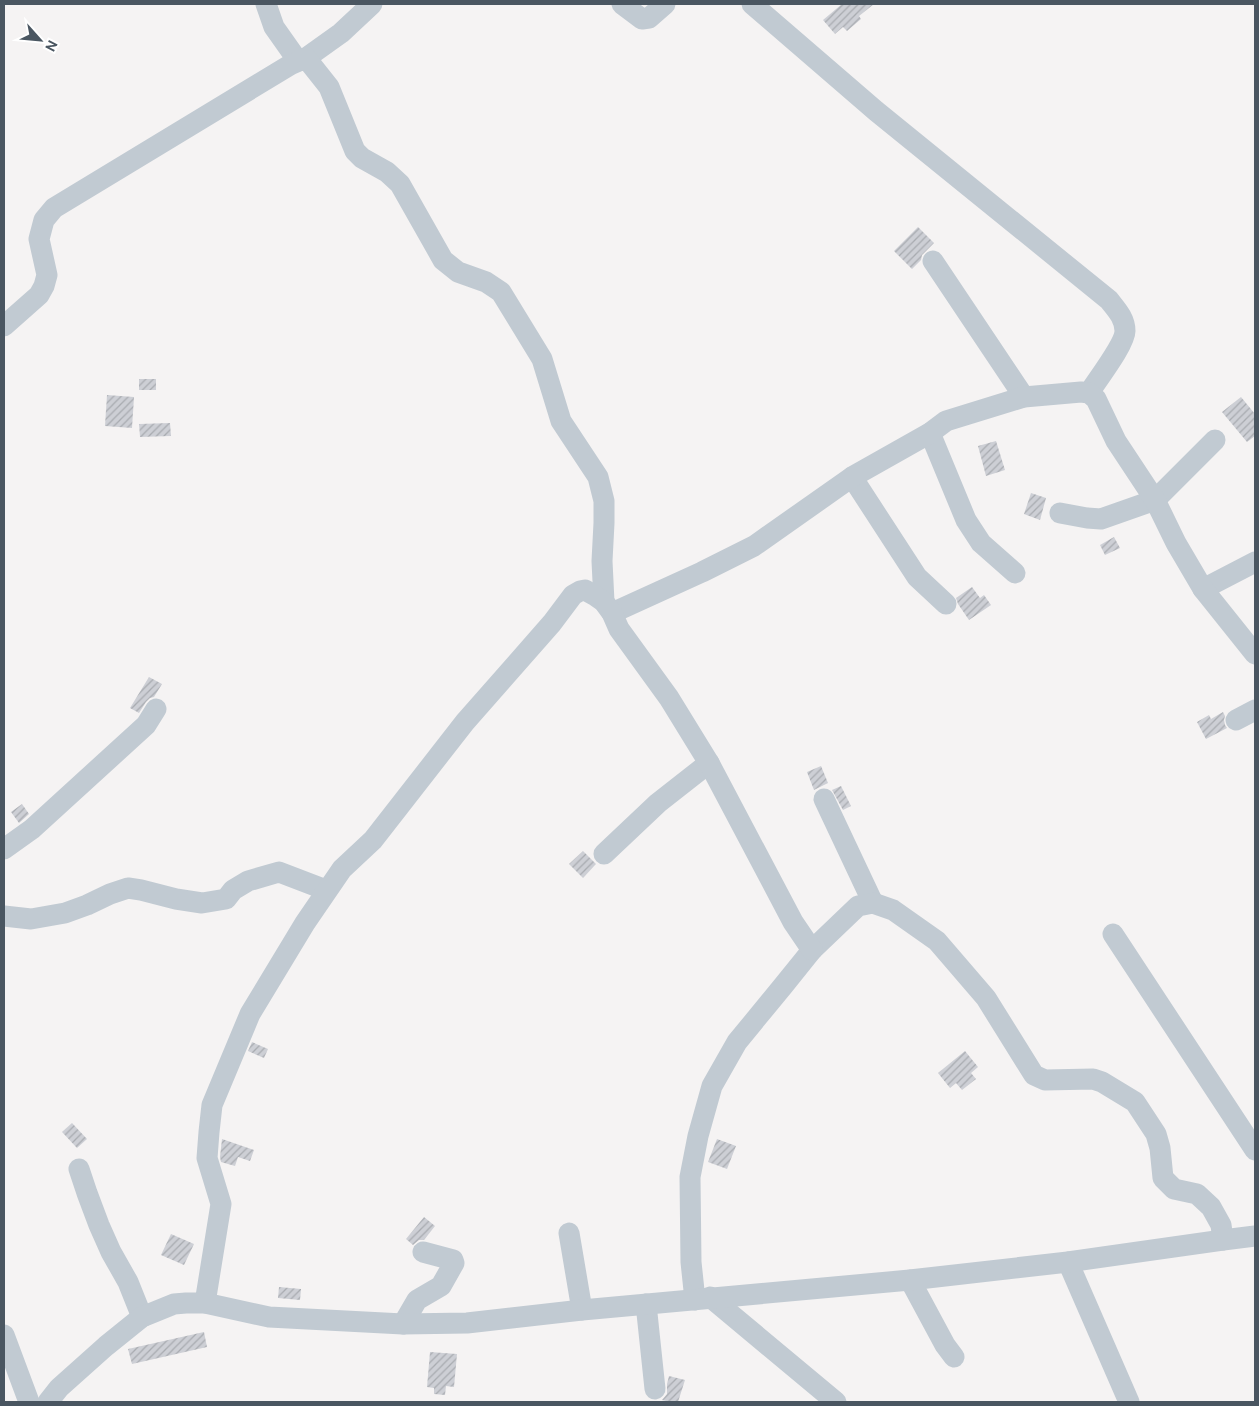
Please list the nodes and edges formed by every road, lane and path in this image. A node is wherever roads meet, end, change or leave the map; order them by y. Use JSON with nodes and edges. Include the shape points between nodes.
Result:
{"nodes":[{"id":1,"x":266,"y":4,"type":"edge"},
{"id":2,"x":372,"y":4,"type":"edge"},
{"id":3,"x":622,"y":4,"type":"edge"},
{"id":4,"x":666,"y":4,"type":"edge"},
{"id":5,"x":752,"y":4,"type":"edge"},
{"id":6,"x":302,"y":59,"type":"junction"},
{"id":7,"x":933,"y":261,"type":"dead end"},
{"id":8,"x":4,"y":326,"type":"edge"},
{"id":9,"x":1089,"y":393,"type":"junction"},
{"id":10,"x":1024,"y":397,"type":"junction"},
{"id":11,"x":930,"y":433,"type":"junction"},
{"id":12,"x":1216,"y":440,"type":"dead end"},
{"id":13,"x":852,"y":477,"type":"junction"},
{"id":14,"x":1155,"y":500,"type":"junction"},
{"id":15,"x":1060,"y":513,"type":"dead end"},
{"id":16,"x":1255,"y":562,"type":"edge"},
{"id":17,"x":1015,"y":573,"type":"dead end"},
{"id":18,"x":1203,"y":590,"type":"junction"},
{"id":19,"x":946,"y":604,"type":"dead end"},
{"id":20,"x":608,"y":608,"type":"junction"},
{"id":21,"x":1255,"y":654,"type":"edge"},
{"id":22,"x":156,"y":709,"type":"dead end"},
{"id":23,"x":1255,"y":710,"type":"edge"},
{"id":24,"x":1236,"y":720,"type":"dead end"},
{"id":25,"x":710,"y":763,"type":"junction"},
{"id":26,"x":824,"y":799,"type":"dead end"},
{"id":27,"x":4,"y":849,"type":"edge"},
{"id":28,"x":604,"y":854,"type":"dead end"},
{"id":29,"x":326,"y":890,"type":"junction"},
{"id":30,"x":873,"y":903,"type":"junction"},
{"id":31,"x":4,"y":916,"type":"edge"},
{"id":32,"x":1113,"y":934,"type":"dead end"},
{"id":33,"x":812,"y":950,"type":"junction"},
{"id":34,"x":1255,"y":1150,"type":"edge"},
{"id":35,"x":80,"y":1169,"type":"dead end"},
{"id":36,"x":568,"y":1233,"type":"dead end"},
{"id":37,"x":1255,"y":1236,"type":"edge"},
{"id":38,"x":1223,"y":1240,"type":"junction"},
{"id":39,"x":423,"y":1252,"type":"dead end"},
{"id":40,"x":1068,"y":1262,"type":"junction"},
{"id":41,"x":910,"y":1280,"type":"junction"},
{"id":42,"x":702,"y":1298,"type":"junction"},
{"id":43,"x":205,"y":1303,"type":"junction"},
{"id":44,"x":646,"y":1304,"type":"junction"},
{"id":45,"x":582,"y":1310,"type":"junction"},
{"id":46,"x":142,"y":1317,"type":"junction"},
{"id":47,"x":403,"y":1324,"type":"junction"},
{"id":48,"x":4,"y":1336,"type":"edge"},
{"id":49,"x":954,"y":1357,"type":"dead end"},
{"id":50,"x":655,"y":1389,"type":"dead end"},
{"id":51,"x":29,"y":1402,"type":"edge"},
{"id":52,"x":48,"y":1402,"type":"edge"},
{"id":53,"x":836,"y":1402,"type":"edge"},
{"id":54,"x":1129,"y":1402,"type":"edge"}],
"edges":[{"from":1,"to":6,"type":"street","via":[[274,27]]},
{"from":2,"to":6,"type":"street","via":[[341,33]]},
{"from":3,"to":4,"type":"street","via":[[642,19],[649,18]]},
{"from":5,"to":9,"type":"street","via":[[876,111],[1109,300],[1121,314],[1125,332],[1119,348]]},
{"from":6,"to":8,"type":"street","via":[[54,208],[44,220],[39,239],[47,275],[44,286],[39,295]]},
{"from":6,"to":20,"type":"street","via":[[329,87],[355,151],[400,184],[449,266],[486,282],[506,297],[542,359],[561,421],[598,477],[604,501],[602,560]]},
{"from":7,"to":10,"type":"street"},
{"from":9,"to":10,"type":"street"},
{"from":9,"to":14,"type":"street","via":[[1096,398],[1116,441]]},
{"from":10,"to":11,"type":"street","via":[[946,422]]},
{"from":11,"to":13,"type":"street"},
{"from":11,"to":17,"type":"street","via":[[966,520],[981,543]]},
{"from":12,"to":14,"type":"street"},
{"from":13,"to":19,"type":"street","via":[[917,577]]},
{"from":13,"to":20,"type":"street","via":[[754,546],[693,576]]},
{"from":14,"to":15,"type":"street","via":[[1101,519]]},
{"from":14,"to":18,"type":"street"},
{"from":16,"to":18,"type":"street"},
{"from":18,"to":21,"type":"street"},
{"from":20,"to":25,"type":"street"},
{"from":20,"to":29,"type":"street","via":[[585,590],[573,595],[465,722],[373,840],[342,869]]},
{"from":22,"to":27,"type":"street","via":[[146,725],[32,829]]},
{"from":23,"to":24,"type":"street"},
{"from":25,"to":28,"type":"street","via":[[658,804]]},
{"from":25,"to":33,"type":"street","via":[[793,922]]},
{"from":26,"to":30,"type":"street"},
{"from":29,"to":31,"type":"street","via":[[279,872],[248,881],[233,890],[226,899],[202,903],[128,888],[64,913],[30,919]]},
{"from":29,"to":43,"type":"street","via":[[250,1014],[212,1105],[207,1158],[220,1204]]},
{"from":30,"to":33,"type":"street","via":[[858,906]]},
{"from":30,"to":38,"type":"street","via":[[893,910],[936,941],[986,998],[1034,1075],[1045,1080],[1093,1079],[1135,1102],[1156,1134],[1163,1178],[1174,1189],[1197,1194],[1211,1207]]},
{"from":32,"to":34,"type":"street"},
{"from":33,"to":42,"type":"street","via":[[737,1042],[712,1086],[690,1177],[690,1262]]},
{"from":35,"to":46,"type":"street","via":[[99,1224]]},
{"from":36,"to":45,"type":"street"},
{"from":37,"to":38,"type":"street"},
{"from":38,"to":40,"type":"street"},
{"from":39,"to":47,"type":"street","via":[[454,1263],[441,1286],[417,1300]]},
{"from":40,"to":41,"type":"street"},
{"from":40,"to":54,"type":"street"},
{"from":41,"to":42,"type":"street"},
{"from":41,"to":49,"type":"street"},
{"from":42,"to":44,"type":"street"},
{"from":42,"to":53,"type":"street"},
{"from":43,"to":46,"type":"street","via":[[174,1304]]},
{"from":43,"to":47,"type":"street","via":[[270,1317]]},
{"from":44,"to":45,"type":"street"},
{"from":44,"to":50,"type":"street"},
{"from":45,"to":47,"type":"street","via":[[468,1323]]},
{"from":46,"to":52,"type":"street","via":[[59,1388]]},
{"from":48,"to":51,"type":"street"}]}
